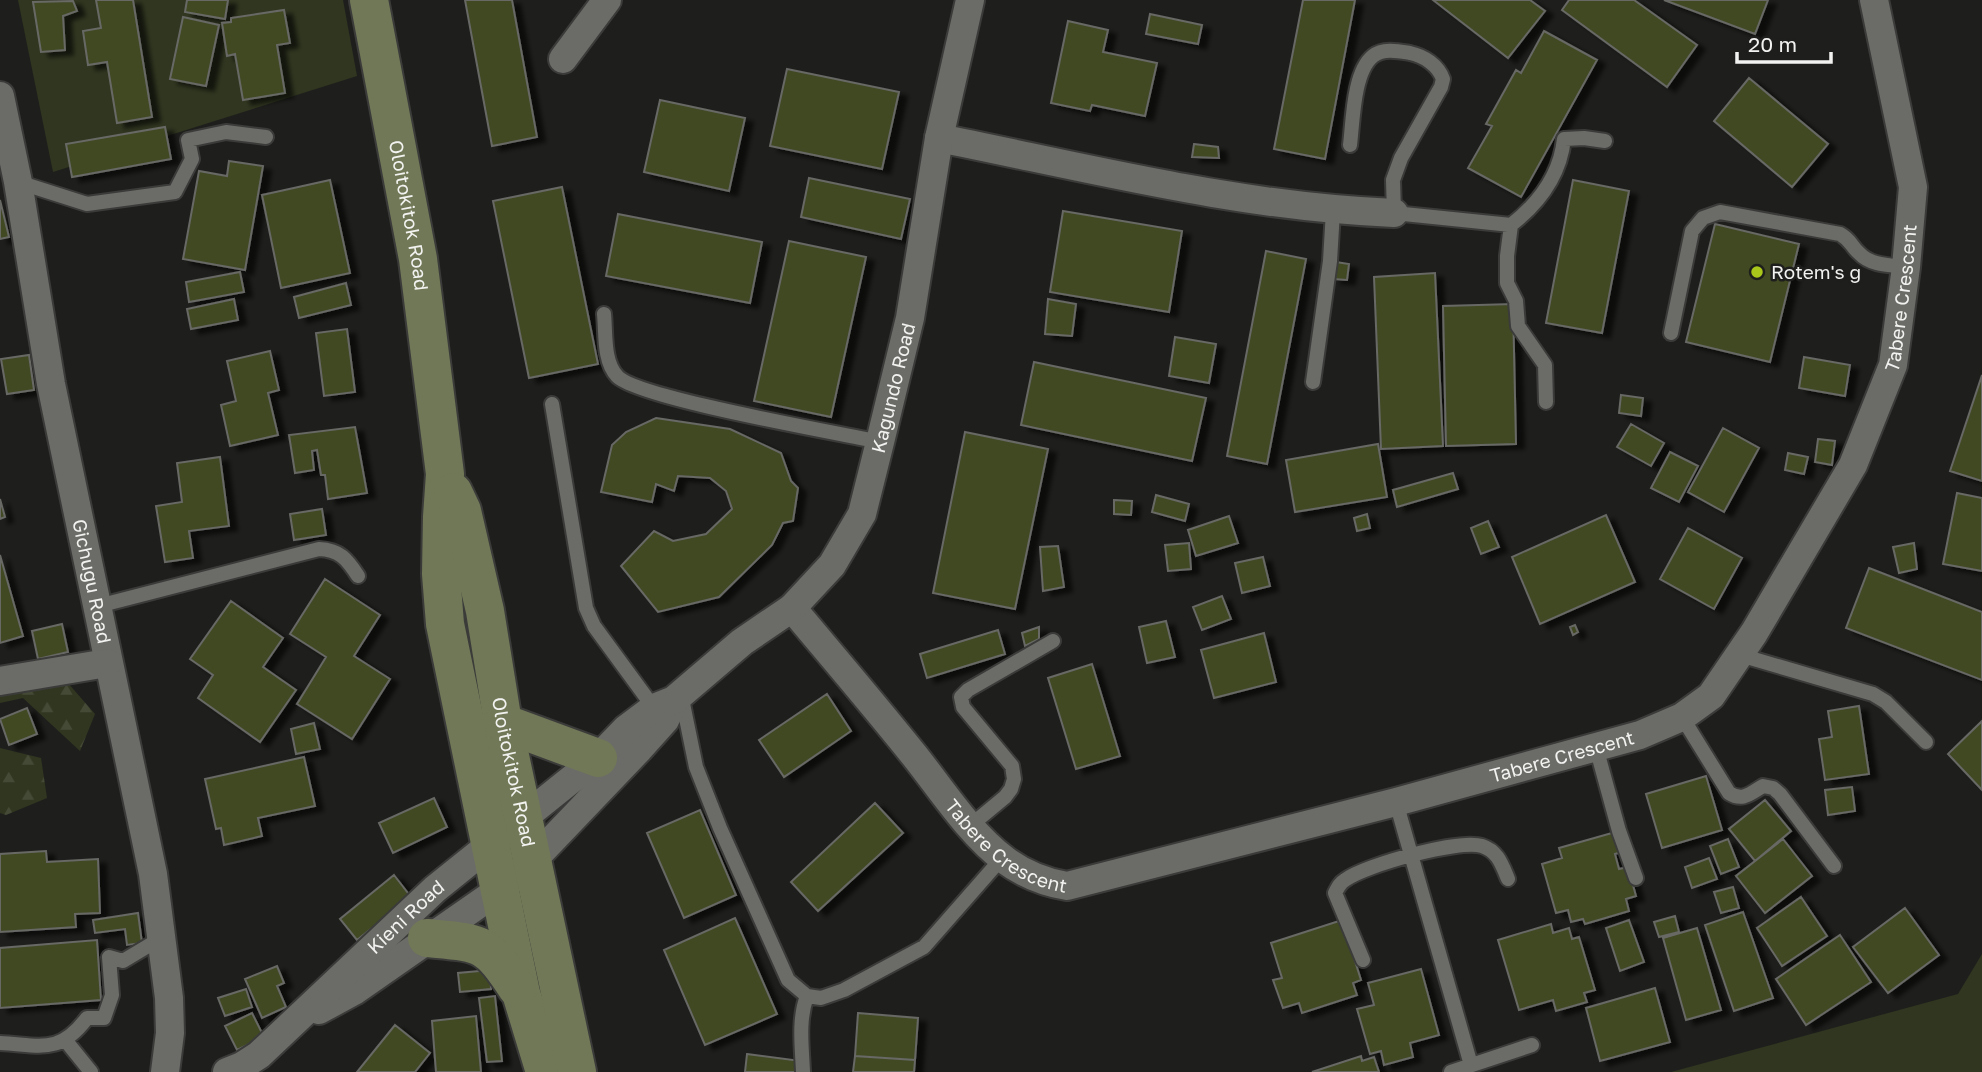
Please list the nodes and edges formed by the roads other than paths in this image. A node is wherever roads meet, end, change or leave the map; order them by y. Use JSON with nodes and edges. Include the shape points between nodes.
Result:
{"nodes":[{"id":1,"x":369,"y":0,"type":"edge"},
{"id":2,"x":607,"y":0,"type":"edge"},
{"id":3,"x":970,"y":0,"type":"edge"},
{"id":4,"x":1874,"y":0,"type":"edge"},
{"id":5,"x":563,"y":60,"type":"dead end"},
{"id":6,"x":0,"y":96,"type":"edge"},
{"id":7,"x":266,"y":136,"type":"dead end"},
{"id":8,"x":939,"y":138,"type":"junction"},
{"id":9,"x":1605,"y":141,"type":"dead end"},
{"id":10,"x":1350,"y":145,"type":"dead end"},
{"id":11,"x":18,"y":182,"type":"junction"},
{"id":12,"x":1333,"y":211,"type":"junction"},
{"id":13,"x":1394,"y":213,"type":"junction"},
{"id":14,"x":1511,"y":225,"type":"junction"},
{"id":15,"x":1906,"y":267,"type":"junction"},
{"id":16,"x":604,"y":314,"type":"dead end"},
{"id":17,"x":1671,"y":333,"type":"dead end"},
{"id":18,"x":1313,"y":382,"type":"dead end"},
{"id":19,"x":1546,"y":402,"type":"dead end"},
{"id":20,"x":552,"y":404,"type":"dead end"},
{"id":21,"x":880,"y":442,"type":"junction"},
{"id":22,"x":445,"y":474,"type":"junction"},
{"id":23,"x":358,"y":576,"type":"dead end"},
{"id":24,"x":98,"y":606,"type":"junction"},
{"id":25,"x":792,"y":608,"type":"junction"},
{"id":26,"x":1053,"y":641,"type":"dead end"},
{"id":27,"x":1740,"y":655,"type":"junction"},
{"id":28,"x":107,"y":663,"type":"junction"},
{"id":29,"x":0,"y":681,"type":"edge"},
{"id":30,"x":670,"y":700,"type":"junction"},
{"id":31,"x":1682,"y":717,"type":"junction"},
{"id":32,"x":503,"y":723,"type":"junction"},
{"id":33,"x":1926,"y":742,"type":"dead end"},
{"id":34,"x":1596,"y":747,"type":"junction"},
{"id":35,"x":598,"y":758,"type":"junction"},
{"id":36,"x":1396,"y":802,"type":"junction"},
{"id":37,"x":523,"y":818,"type":"junction"},
{"id":38,"x":971,"y":826,"type":"junction"},
{"id":39,"x":491,"y":843,"type":"junction"},
{"id":40,"x":1411,"y":856,"type":"junction"},
{"id":41,"x":1002,"y":858,"type":"junction"},
{"id":42,"x":532,"y":861,"type":"junction"},
{"id":43,"x":1833,"y":866,"type":"dead end"},
{"id":44,"x":1508,"y":878,"type":"dead end"},
{"id":45,"x":1636,"y":878,"type":"dead end"},
{"id":46,"x":499,"y":890,"type":"junction"},
{"id":47,"x":163,"y":937,"type":"junction"},
{"id":48,"x":428,"y":938,"type":"junction"},
{"id":49,"x":1363,"y":960,"type":"dead end"},
{"id":50,"x":521,"y":993,"type":"junction"},
{"id":51,"x":807,"y":996,"type":"junction"},
{"id":52,"x":295,"y":1023,"type":"junction"},
{"id":53,"x":66,"y":1041,"type":"junction"},
{"id":54,"x":0,"y":1043,"type":"edge"},
{"id":55,"x":1532,"y":1045,"type":"dead end"},
{"id":56,"x":1471,"y":1065,"type":"junction"},
{"id":57,"x":169,"y":1070,"type":"edge"},
{"id":58,"x":91,"y":1072,"type":"edge"},
{"id":59,"x":227,"y":1072,"type":"edge"},
{"id":60,"x":545,"y":1072,"type":"edge"},
{"id":61,"x":577,"y":1072,"type":"edge"},
{"id":62,"x":803,"y":1072,"type":"edge"},
{"id":63,"x":1451,"y":1072,"type":"edge"}],
"edges":[{"from":1,"to":22,"type":"main road","name":"Oloitokitok Road","via":[[418,259]]},
{"from":2,"to":5,"type":"street"},
{"from":3,"to":8,"type":"street","name":"Kagundo Road"},
{"from":4,"to":15,"type":"street","name":"Tabere Crescent","via":[[1913,187]]},
{"from":6,"to":11,"type":"street","name":"Gichugu Road"},
{"from":7,"to":11,"type":"lane","via":[[226,132],[188,140],[192,159],[175,192],[87,204]]},
{"from":8,"to":12,"type":"street","via":[[1185,188]]},
{"from":8,"to":21,"type":"street","name":"Kagundo Road","via":[[910,318]]},
{"from":9,"to":14,"type":"lane","via":[[1564,139],[1563,155],[1547,185],[1532,208]]},
{"from":10,"to":13,"type":"lane","via":[[1357,85],[1374,55],[1387,50],[1416,54],[1435,66],[1443,79],[1441,87],[1393,180]]},
{"from":11,"to":24,"type":"street","name":"Gichugu Road","via":[[51,384]]},
{"from":12,"to":13,"type":"street"},
{"from":12,"to":18,"type":"lane"},
{"from":13,"to":14,"type":"lane"},
{"from":14,"to":19,"type":"lane","via":[[1507,283],[1516,301],[1518,326],[1545,365]]},
{"from":15,"to":17,"type":"lane","via":[[1873,263],[1840,233],[1720,212],[1703,218],[1692,231]]},
{"from":15,"to":27,"type":"street","name":"Tabere Crescent","via":[[1893,365],[1853,465]]},
{"from":16,"to":21,"type":"lane","via":[[607,353],[616,376],[630,385]]},
{"from":20,"to":30,"type":"lane","via":[[586,608],[594,626]]},
{"from":21,"to":25,"type":"street","name":"Kagundo Road","via":[[862,514],[832,565]]},
{"from":22,"to":32,"type":"main road","name":"Oloitokitok Road","via":[[467,531]]},
{"from":22,"to":39,"type":"main road","name":"Oloitokitok Road","via":[[441,574],[445,624]]},
{"from":23,"to":24,"type":"lane","via":[[342,553],[319,549]]},
{"from":24,"to":28,"type":"street","name":"Gichugu Road"},
{"from":25,"to":30,"type":"street","name":"Kagundo Road"},
{"from":25,"to":38,"type":"street","name":"Tabere Crescent"},
{"from":26,"to":38,"type":"lane","via":[[961,697],[963,707],[1012,766],[1014,779],[1005,797]]},
{"from":27,"to":31,"type":"street","name":"Tabere Crescent","via":[[1711,696]]},
{"from":27,"to":33,"type":"lane","via":[[1873,694]]},
{"from":28,"to":29,"type":"street"},
{"from":28,"to":47,"type":"street","name":"Gichugu Road"},
{"from":30,"to":35,"type":"street","name":"Kagundo Road","via":[[626,729]]},
{"from":30,"to":42,"type":"street","name":"Kagundo Road","via":[[665,720]]},
{"from":30,"to":51,"type":"lane","via":[[720,828],[788,980]]},
{"from":31,"to":34,"type":"street","name":"Tabere Crescent"},
{"from":31,"to":43,"type":"lane","via":[[1729,793],[1737,798],[1763,786],[1773,788]]},
{"from":32,"to":35,"type":"main road"},
{"from":32,"to":37,"type":"main road","name":"Oloitokitok Road"},
{"from":34,"to":36,"type":"street","name":"Tabere Crescent"},
{"from":34,"to":45,"type":"lane"},
{"from":35,"to":37,"type":"street","name":"Kagundo Road"},
{"from":36,"to":40,"type":"lane"},
{"from":36,"to":41,"type":"street","name":"Tabere Crescent","via":[[1067,886],[1046,883]]},
{"from":37,"to":39,"type":"street","name":"Kieni Road"},
{"from":37,"to":42,"type":"main road","name":"Oloitokitok Road"},
{"from":38,"to":41,"type":"street","name":"Tabere Crescent"},
{"from":39,"to":46,"type":"main road","name":"Oloitokitok Road"},
{"from":39,"to":52,"type":"street","name":"Kieni Road","via":[[435,889]]},
{"from":40,"to":44,"type":"lane","via":[[1463,843],[1483,846],[1497,856]]},
{"from":40,"to":49,"type":"lane","via":[[1355,874],[1336,890]]},
{"from":40,"to":56,"type":"lane"},
{"from":41,"to":51,"type":"lane","via":[[924,947],[844,990],[821,998]]},
{"from":42,"to":46,"type":"street","name":"Kieni Road"},
{"from":42,"to":61,"type":"main road","name":"Oloitokitok Road"},
{"from":46,"to":48,"type":"street","name":"Kieni Road"},
{"from":46,"to":50,"type":"main road","name":"Oloitokitok Road"},
{"from":47,"to":53,"type":"lane","via":[[123,961],[109,957],[112,995],[104,1018],[87,1018]]},
{"from":47,"to":57,"type":"street","name":"Gichugu Road"},
{"from":48,"to":50,"type":"main road","via":[[482,947],[501,963]]},
{"from":48,"to":52,"type":"street","name":"Kieni Road","via":[[354,991]]},
{"from":50,"to":60,"type":"main road","name":"Oloitokitok Road"},
{"from":51,"to":62,"type":"lane","via":[[801,1026]]},
{"from":52,"to":59,"type":"street","name":"Kieni Road","via":[[259,1055]]},
{"from":53,"to":54,"type":"lane","via":[[50,1045]]},
{"from":53,"to":58,"type":"lane"},
{"from":55,"to":56,"type":"lane"},
{"from":56,"to":63,"type":"lane"}]}
